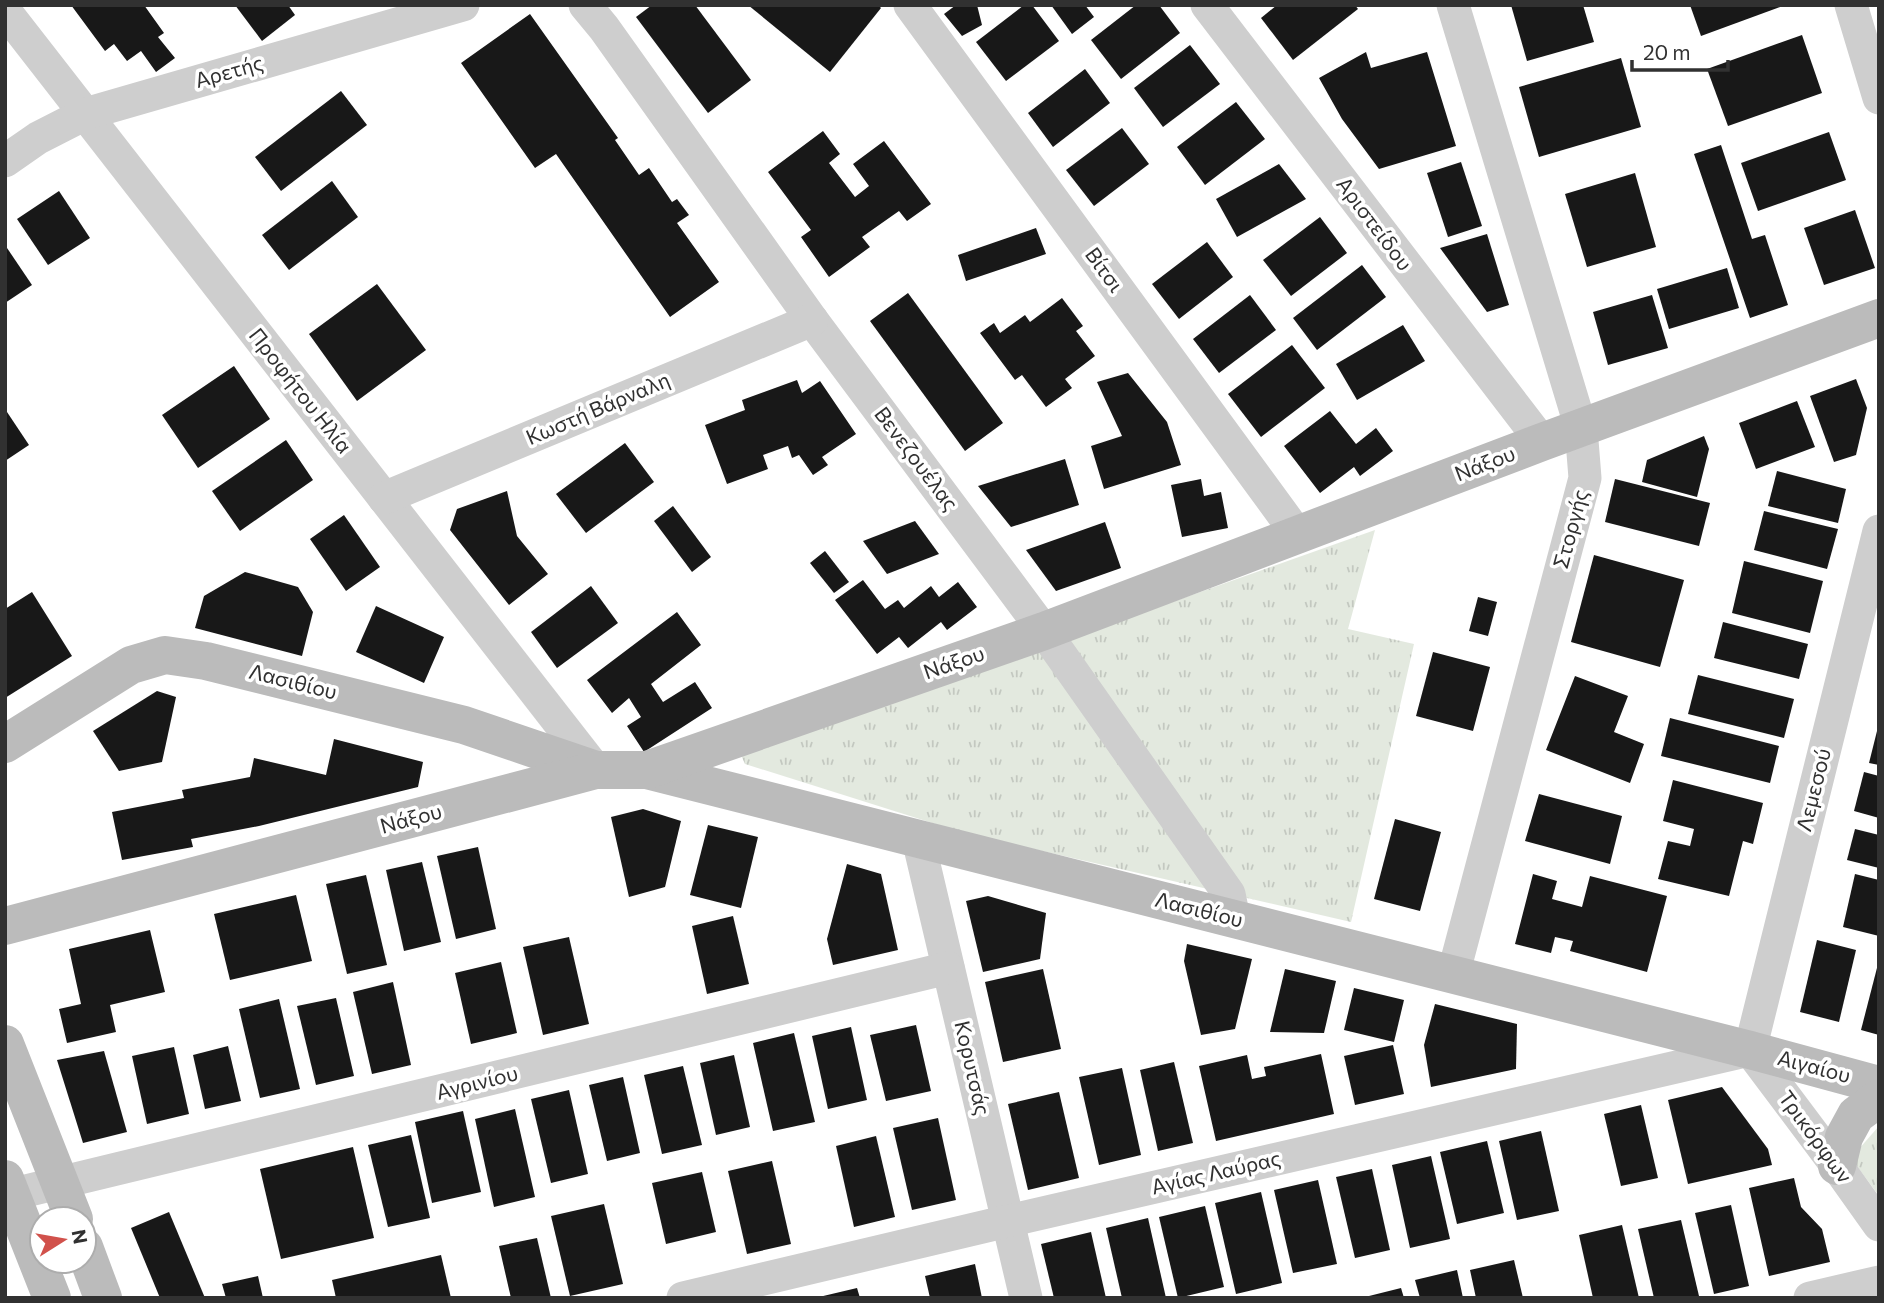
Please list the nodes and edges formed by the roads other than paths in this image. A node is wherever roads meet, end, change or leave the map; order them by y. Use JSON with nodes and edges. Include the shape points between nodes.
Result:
{"nodes":[{"id":1,"x":463,"y":5,"type":"edge"},
{"id":2,"x":585,"y":5,"type":"edge"},
{"id":3,"x":910,"y":5,"type":"edge"},
{"id":4,"x":1207,"y":5,"type":"edge"},
{"id":5,"x":1453,"y":5,"type":"edge"},
{"id":6,"x":1851,"y":5,"type":"edge"},
{"id":7,"x":5,"y":11,"type":"edge"},
{"id":8,"x":1879,"y":98,"type":"edge"},
{"id":9,"x":85,"y":114,"type":"junction"},
{"id":10,"x":5,"y":161,"type":"edge"},
{"id":11,"x":1879,"y":318,"type":"edge"},
{"id":12,"x":812,"y":320,"type":"junction"},
{"id":13,"x":1581,"y":428,"type":"junction"},
{"id":14,"x":1542,"y":442,"type":"junction"},
{"id":15,"x":384,"y":498,"type":"junction"},
{"id":16,"x":1879,"y":531,"type":"edge"},
{"id":17,"x":1298,"y":536,"type":"junction"},
{"id":18,"x":1044,"y":631,"type":"junction"},
{"id":19,"x":5,"y":744,"type":"edge"},
{"id":20,"x":596,"y":770,"type":"junction"},
{"id":21,"x":647,"y":770,"type":"junction"},
{"id":22,"x":918,"y":839,"type":"junction"},
{"id":23,"x":1234,"y":919,"type":"junction"},
{"id":24,"x":5,"y":926,"type":"edge"},
{"id":25,"x":948,"y":968,"type":"junction"},
{"id":26,"x":1453,"y":975,"type":"junction"},
{"id":27,"x":5,"y":1045,"type":"edge"},
{"id":28,"x":1750,"y":1049,"type":"junction"},
{"id":29,"x":1879,"y":1085,"type":"edge"},
{"id":30,"x":1879,"y":1098,"type":"edge"},
{"id":31,"x":1837,"y":1166,"type":"junction"},
{"id":32,"x":60,"y":1184,"type":"junction"},
{"id":33,"x":7,"y":1190,"type":"edge"},
{"id":34,"x":68,"y":1205,"type":"edge"},
{"id":35,"x":1007,"y":1221,"type":"junction"},
{"id":36,"x":1879,"y":1225,"type":"edge"},
{"id":37,"x":94,"y":1275,"type":"edge"},
{"id":38,"x":1879,"y":1282,"type":"edge"},
{"id":39,"x":52,"y":1298,"type":"edge"},
{"id":40,"x":103,"y":1298,"type":"edge"},
{"id":41,"x":683,"y":1298,"type":"edge"},
{"id":42,"x":1026,"y":1298,"type":"edge"},
{"id":43,"x":1810,"y":1298,"type":"edge"}],
"edges":[{"from":1,"to":9,"type":"street","name":"Αρετής"},
{"from":2,"to":12,"type":"street","name":"Βενεζουέλας"},
{"from":3,"to":17,"type":"street","name":"Βίτσι"},
{"from":4,"to":14,"type":"street","name":"Αριστείδου"},
{"from":5,"to":13,"type":"street","name":"Στοργής"},
{"from":6,"to":8,"type":"street"},
{"from":7,"to":9,"type":"street","name":"Προφήτου Ηλία"},
{"from":9,"to":10,"type":"street","name":"Αρετής"},
{"from":9,"to":15,"type":"street","name":"Προφήτου Ηλία"},
{"from":11,"to":13,"type":"street","name":"Νάξου"},
{"from":12,"to":15,"type":"street","name":"Κωστή Βάρναλη"},
{"from":12,"to":18,"type":"street","name":"Βενεζουέλας"},
{"from":13,"to":14,"type":"street","name":"Νάξου"},
{"from":13,"to":26,"type":"street","name":"Στοργής","via":[[1585,478]]},
{"from":14,"to":17,"type":"street","name":"Νάξου"},
{"from":15,"to":20,"type":"street","name":"Προφήτου Ηλία"},
{"from":16,"to":28,"type":"street","name":"Λεμεσού"},
{"from":17,"to":18,"type":"street","name":"Νάξου"},
{"from":18,"to":21,"type":"street","name":"Νάξου"},
{"from":18,"to":23,"type":"street","name":"Βενεζουέλας","via":[[1229,894]]},
{"from":19,"to":20,"type":"street","name":"Λασιθίου","via":[[131,665],[165,655],[206,661],[464,725]]},
{"from":20,"to":21,"type":"street","name":"Νάξου"},
{"from":20,"to":24,"type":"street","name":"Νάξου"},
{"from":21,"to":22,"type":"street","name":"Λασιθίου"},
{"from":22,"to":23,"type":"street","name":"Λασιθίου"},
{"from":22,"to":25,"type":"street","name":"Κορυτσάς"},
{"from":23,"to":26,"type":"street","name":"Λασιθίου"},
{"from":25,"to":32,"type":"street","name":"Αγρινίου"},
{"from":25,"to":35,"type":"street","name":"Κορυτσάς"},
{"from":26,"to":28,"type":"street","name":"Λασιθίου"},
{"from":27,"to":32,"type":"street"},
{"from":28,"to":29,"type":"street","name":"Αιγαίου"},
{"from":28,"to":31,"type":"street","name":"Τρικόρφων"},
{"from":28,"to":35,"type":"street","name":"Αγίας Λαύρας"},
{"from":30,"to":31,"type":"street","via":[[1856,1115],[1844,1136]]},
{"from":31,"to":36,"type":"street","name":"Τρικόρφων"},
{"from":32,"to":33,"type":"street","name":"Αγρινίου"},
{"from":32,"to":34,"type":"street"},
{"from":33,"to":39,"type":"street"},
{"from":35,"to":41,"type":"street","name":"Αγίας Λαύρας"},
{"from":35,"to":42,"type":"street","name":"Κορυτσάς"},
{"from":37,"to":40,"type":"street"},
{"from":38,"to":43,"type":"street"}]}
